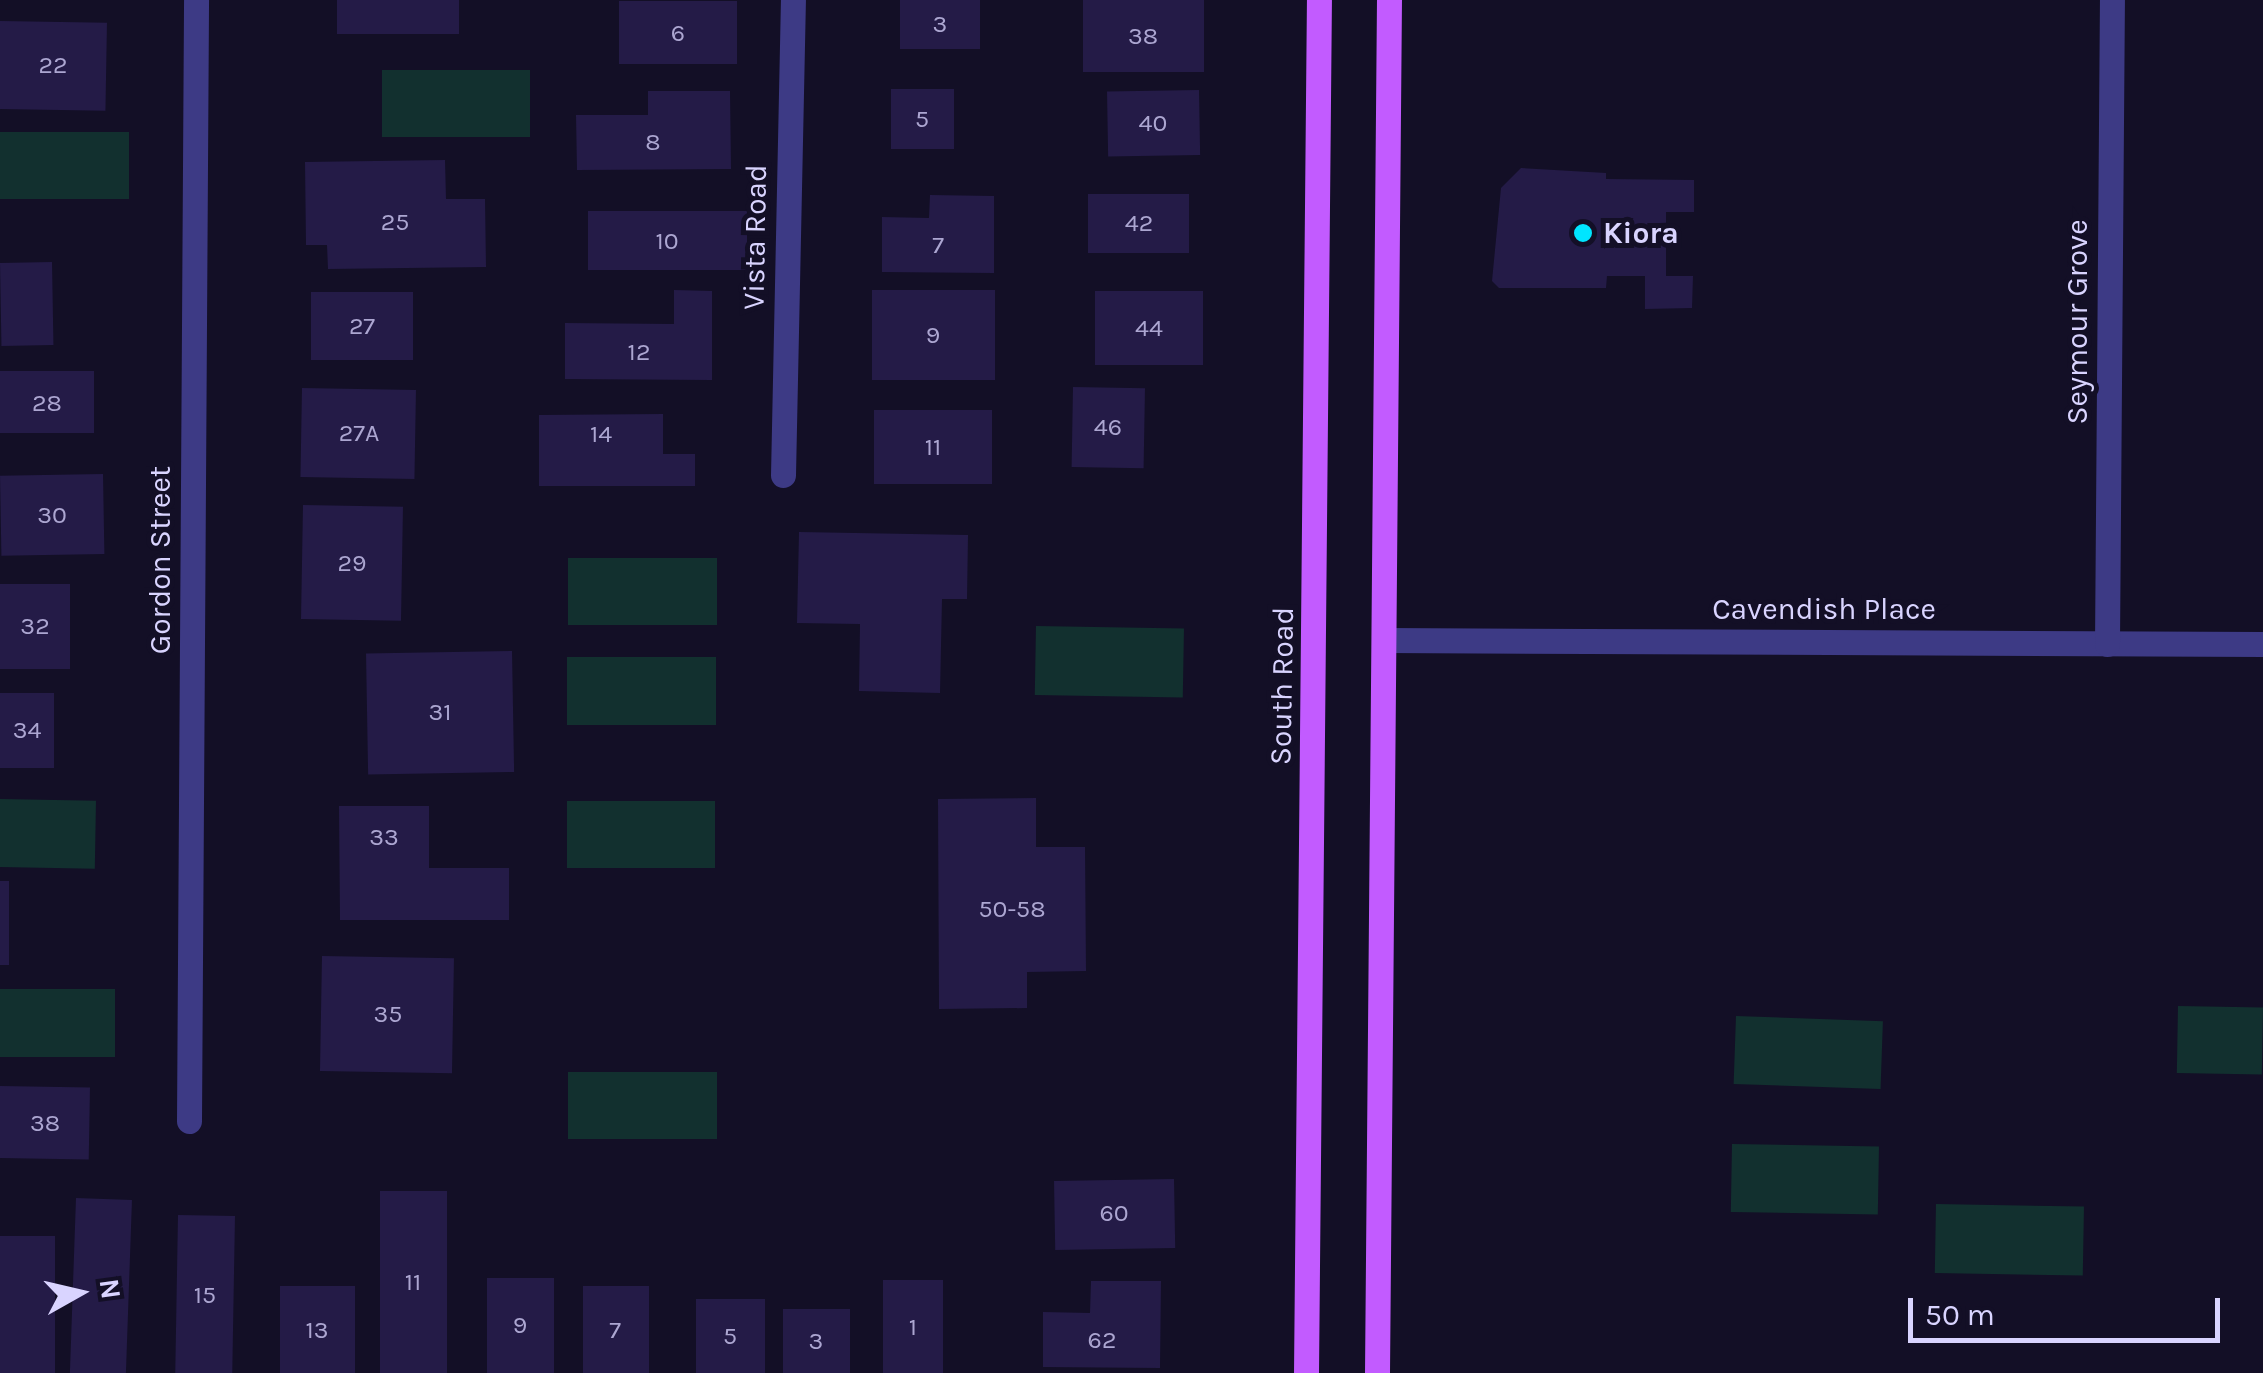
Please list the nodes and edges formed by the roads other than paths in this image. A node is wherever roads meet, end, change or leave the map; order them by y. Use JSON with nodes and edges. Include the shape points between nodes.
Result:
{"nodes":[{"id":1,"x":196,"y":0,"type":"edge"},
{"id":2,"x":793,"y":0,"type":"edge"},
{"id":3,"x":1320,"y":0,"type":"edge"},
{"id":4,"x":1388,"y":0,"type":"edge"},
{"id":5,"x":2112,"y":0,"type":"edge"},
{"id":6,"x":783,"y":475,"type":"dead end"},
{"id":7,"x":1384,"y":640,"type":"junction"},
{"id":8,"x":2107,"y":644,"type":"junction"},
{"id":9,"x":2263,"y":644,"type":"edge"},
{"id":10,"x":189,"y":1120,"type":"dead end"},
{"id":11,"x":1306,"y":1373,"type":"edge"},
{"id":12,"x":1377,"y":1373,"type":"edge"}],
"edges":[{"from":1,"to":10,"type":"street","name":"Gordon Street"},
{"from":2,"to":6,"type":"street","name":"Vista Road"},
{"from":3,"to":11,"type":"main road","name":"South Road"},
{"from":4,"to":7,"type":"main road"},
{"from":5,"to":8,"type":"street","name":"Seymour Grove"},
{"from":7,"to":8,"type":"street","name":"Cavendish Place"},
{"from":7,"to":12,"type":"main road"},
{"from":8,"to":9,"type":"street","name":"Cavendish Place"}]}
